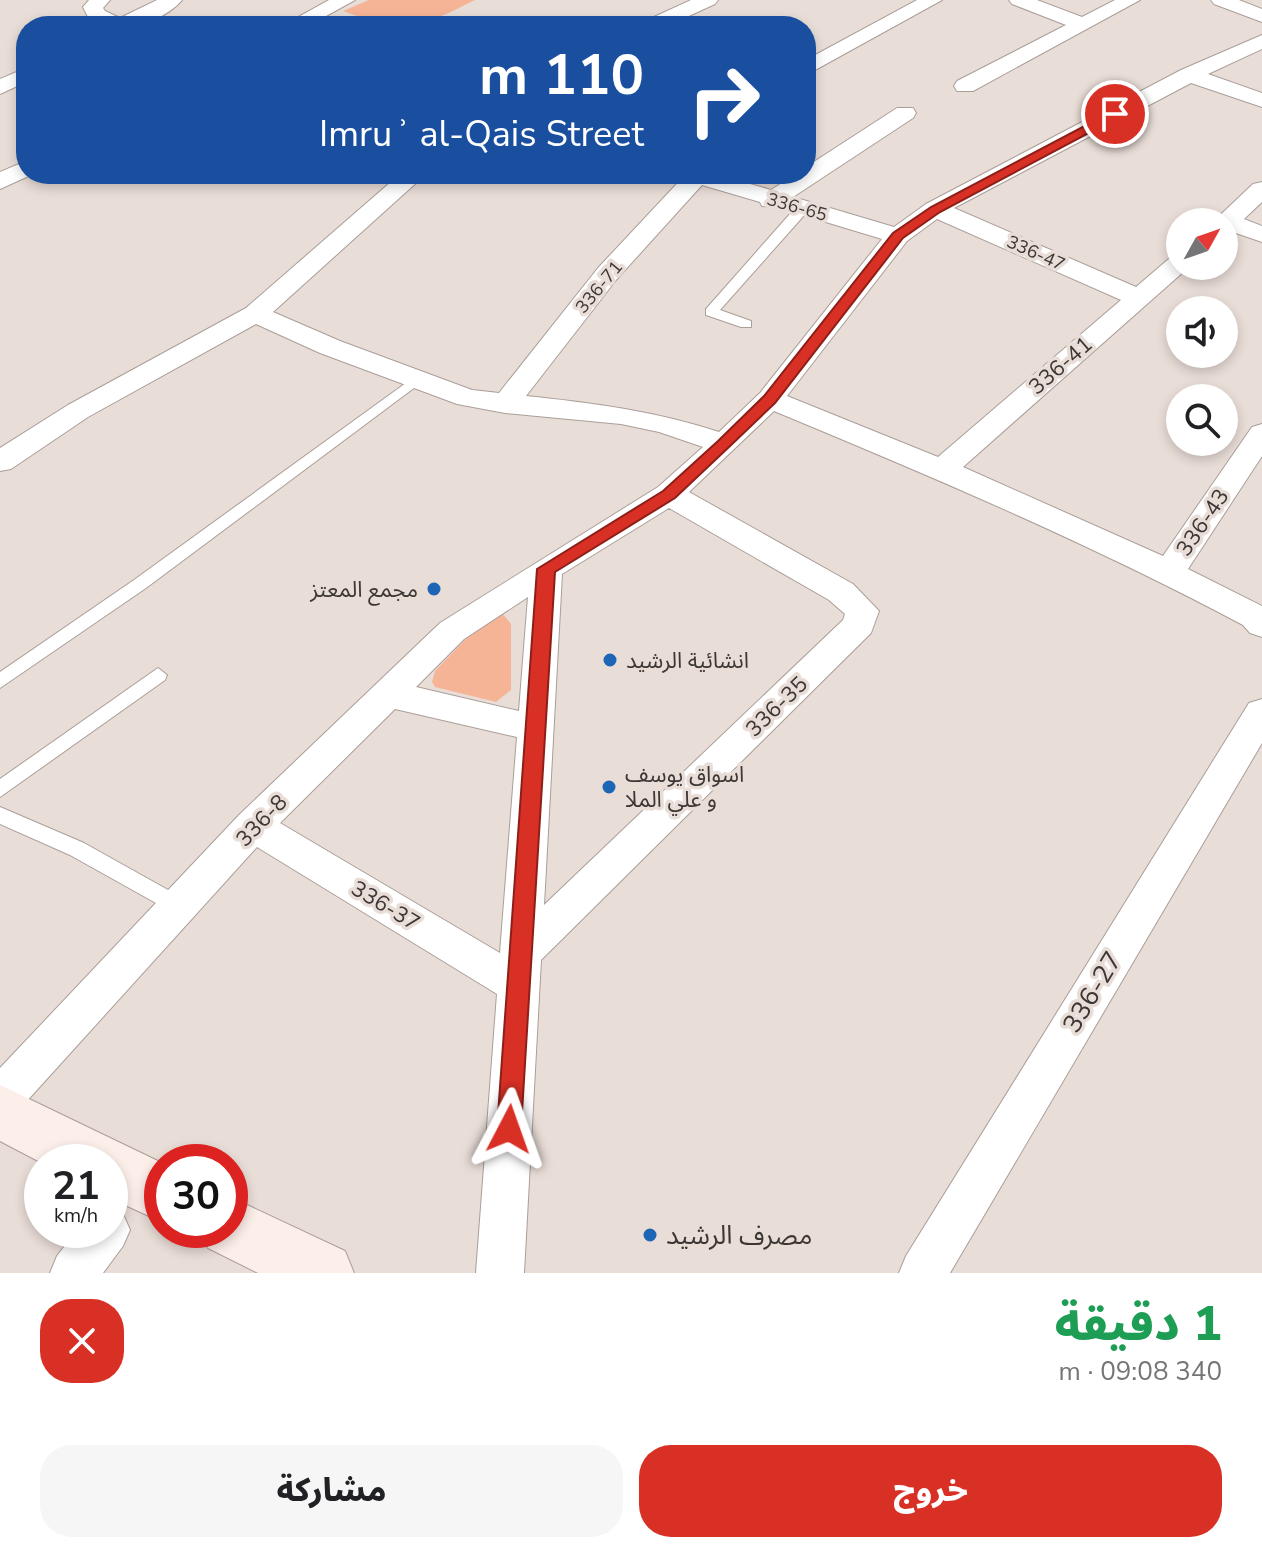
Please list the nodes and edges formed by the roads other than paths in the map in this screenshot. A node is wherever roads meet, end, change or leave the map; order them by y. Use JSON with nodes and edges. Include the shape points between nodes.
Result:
{"nodes":[{"id":1,"x":100,"y":0,"type":"edge"},
{"id":2,"x":172,"y":0,"type":"edge"},
{"id":3,"x":345,"y":0,"type":"edge"},
{"id":4,"x":708,"y":0,"type":"edge"},
{"id":5,"x":932,"y":0,"type":"edge"},
{"id":6,"x":1019,"y":0,"type":"edge"},
{"id":7,"x":1130,"y":0,"type":"edge"},
{"id":8,"x":1221,"y":0,"type":"edge"},
{"id":9,"x":98,"y":16,"type":"edge"},
{"id":10,"x":141,"y":16,"type":"edge"},
{"id":11,"x":312,"y":16,"type":"edge"},
{"id":12,"x":672,"y":16,"type":"edge"},
{"id":13,"x":1262,"y":16,"type":"edge"},
{"id":14,"x":1082,"y":24,"type":"junction"},
{"id":15,"x":1262,"y":41,"type":"edge"},
{"id":16,"x":816,"y":64,"type":"edge"},
{"id":17,"x":1189,"y":75,"type":"junction"},
{"id":18,"x":965,"y":86,"type":"dead end"},
{"id":19,"x":1262,"y":100,"type":"edge"},
{"id":20,"x":905,"y":113,"type":"dead end"},
{"id":21,"x":816,"y":171,"type":"edge"},
{"id":22,"x":403,"y":184,"type":"edge"},
{"id":23,"x":690,"y":184,"type":"edge"},
{"id":24,"x":723,"y":184,"type":"edge"},
{"id":25,"x":797,"y":184,"type":"edge"},
{"id":26,"x":1262,"y":189,"type":"edge"},
{"id":27,"x":771,"y":201,"type":"junction"},
{"id":28,"x":802,"y":209,"type":"junction"},
{"id":29,"x":935,"y":209,"type":"junction"},
{"id":30,"x":1238,"y":212,"type":"edge"},
{"id":31,"x":1238,"y":227,"type":"edge"},
{"id":32,"x":1262,"y":234,"type":"edge"},
{"id":33,"x":898,"y":236,"type":"junction"},
{"id":34,"x":1166,"y":273,"type":"edge"},
{"id":35,"x":1137,"y":297,"type":"junction"},
{"id":36,"x":255,"y":314,"type":"junction"},
{"id":37,"x":746,"y":324,"type":"dead end"},
{"id":38,"x":417,"y":379,"type":"junction"},
{"id":39,"x":770,"y":399,"type":"junction"},
{"id":40,"x":505,"y":404,"type":"junction"},
{"id":41,"x":1262,"y":433,"type":"edge"},
{"id":42,"x":724,"y":444,"type":"junction"},
{"id":43,"x":0,"y":462,"type":"edge"},
{"id":44,"x":942,"y":469,"type":"junction"},
{"id":45,"x":669,"y":494,"type":"junction"},
{"id":46,"x":546,"y":569,"type":"junction"},
{"id":47,"x":1170,"y":571,"type":"junction"},
{"id":48,"x":1262,"y":625,"type":"edge"},
{"id":49,"x":158,"y":675,"type":"dead end"},
{"id":50,"x":0,"y":681,"type":"edge"},
{"id":51,"x":388,"y":694,"type":"junction"},
{"id":52,"x":1262,"y":712,"type":"edge"},
{"id":53,"x":536,"y":728,"type":"junction"},
{"id":54,"x":0,"y":789,"type":"edge"},
{"id":55,"x":0,"y":815,"type":"edge"},
{"id":56,"x":253,"y":826,"type":"junction"},
{"id":57,"x":179,"y":906,"type":"junction"},
{"id":58,"x":520,"y":969,"type":"junction"},
{"id":59,"x":0,"y":1099,"type":"edge"},
{"id":60,"x":0,"y":1112,"type":"edge"},
{"id":61,"x":54,"y":1144,"type":"edge"},
{"id":62,"x":248,"y":1236,"type":"edge"},
{"id":63,"x":93,"y":1248,"type":"edge"},
{"id":64,"x":316,"y":1272,"type":"edge"},
{"id":65,"x":74,"y":1273,"type":"edge"},
{"id":66,"x":500,"y":1273,"type":"edge"},
{"id":67,"x":923,"y":1273,"type":"edge"}],
"edges":[{"from":1,"to":9,"type":"street","via":[[93,7]]},
{"from":2,"to":10,"type":"street"},
{"from":3,"to":11,"type":"street"},
{"from":4,"to":12,"type":"street"},
{"from":5,"to":16,"type":"street"},
{"from":6,"to":14,"type":"street"},
{"from":7,"to":14,"type":"street"},
{"from":8,"to":13,"type":"street"},
{"from":14,"to":18,"type":"street"},
{"from":15,"to":17,"type":"street","name":"336-8"},
{"from":17,"to":19,"type":"street"},
{"from":17,"to":29,"type":"street","name":"336-8"},
{"from":20,"to":21,"type":"street"},
{"from":22,"to":36,"type":"street"},
{"from":23,"to":40,"type":"street","name":"336-71","via":[[607,274]]},
{"from":24,"to":27,"type":"street","name":"336-65"},
{"from":25,"to":27,"type":"street"},
{"from":26,"to":30,"type":"street"},
{"from":27,"to":28,"type":"street","name":"336-65"},
{"from":28,"to":33,"type":"street","name":"336-65"},
{"from":28,"to":37,"type":"lane","via":[[711,312]]},
{"from":29,"to":33,"type":"street","name":"336-8"},
{"from":29,"to":35,"type":"street","name":"336-47"},
{"from":31,"to":32,"type":"street"},
{"from":33,"to":39,"type":"street","name":"336-8"},
{"from":34,"to":35,"type":"street","name":"336-41"},
{"from":35,"to":44,"type":"street","name":"336-41"},
{"from":36,"to":38,"type":"street"},
{"from":36,"to":43,"type":"street","via":[[78,411]]},
{"from":38,"to":40,"type":"street","via":[[467,398]]},
{"from":38,"to":50,"type":"lane"},
{"from":39,"to":42,"type":"street","name":"336-8"},
{"from":39,"to":44,"type":"street"},
{"from":40,"to":42,"type":"street","via":[[621,415]]},
{"from":41,"to":47,"type":"street","name":"336-43"},
{"from":42,"to":45,"type":"street","name":"336-8"},
{"from":44,"to":47,"type":"street"},
{"from":45,"to":46,"type":"street","name":"336-8"},
{"from":45,"to":58,"type":"street","name":"336-35","via":[[841,592],[862,611],[859,625]]},
{"from":46,"to":51,"type":"street","name":"336-8","via":[[452,631]]},
{"from":46,"to":53,"type":"street"},
{"from":47,"to":48,"type":"street"},
{"from":49,"to":54,"type":"lane"},
{"from":51,"to":53,"type":"street"},
{"from":51,"to":56,"type":"street","name":"336-8"},
{"from":52,"to":67,"type":"street","name":"336-27"},
{"from":53,"to":58,"type":"street"},
{"from":55,"to":57,"type":"lane","via":[[77,849]]},
{"from":56,"to":57,"type":"street","name":"336-8"},
{"from":56,"to":58,"type":"street","name":"336-37"},
{"from":57,"to":59,"type":"street","name":"336-8"},
{"from":58,"to":66,"type":"street"},
{"from":60,"to":61,"type":"street"},
{"from":62,"to":64,"type":"street"},
{"from":63,"to":65,"type":"street"}]}
